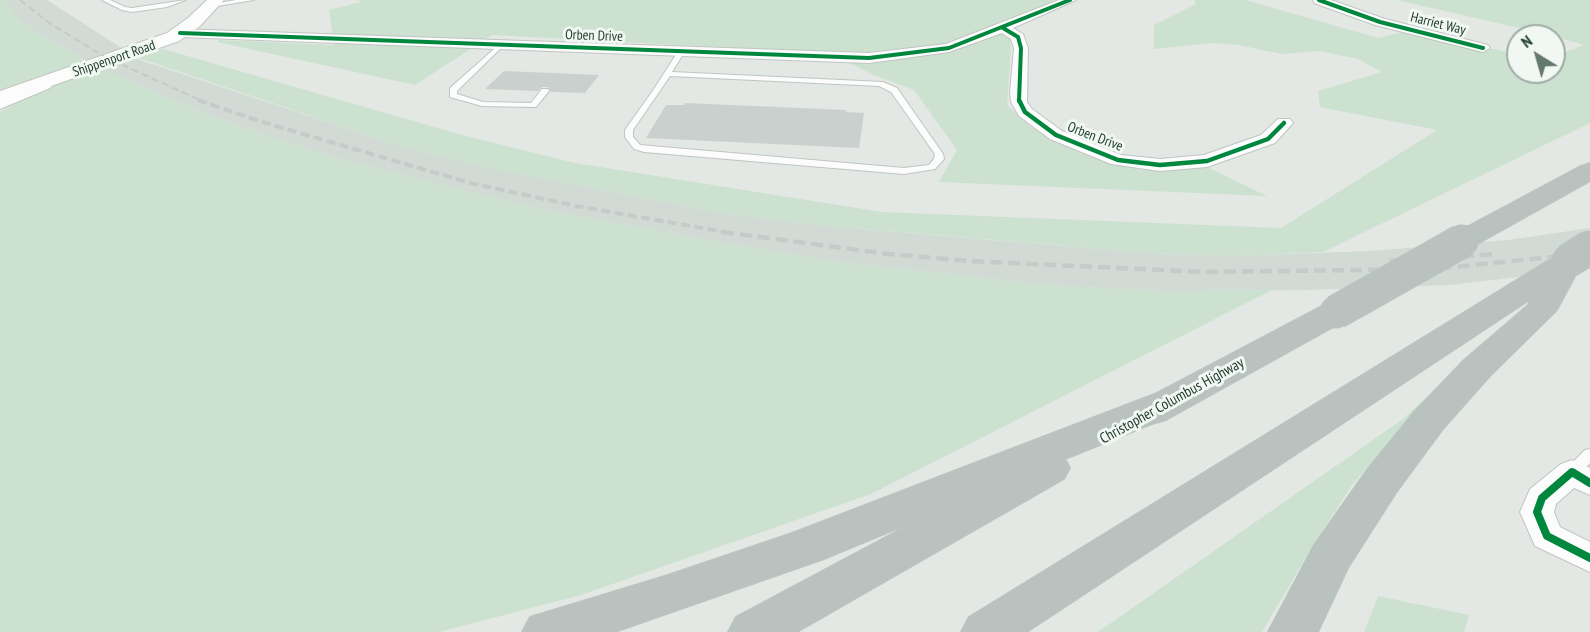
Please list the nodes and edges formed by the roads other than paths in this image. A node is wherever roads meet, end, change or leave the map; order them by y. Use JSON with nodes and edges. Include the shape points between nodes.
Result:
{"nodes":[{"id":1,"x":105,"y":0,"type":"edge"},
{"id":2,"x":183,"y":0,"type":"edge"},
{"id":3,"x":251,"y":0,"type":"edge"},
{"id":4,"x":1070,"y":0,"type":"edge"},
{"id":5,"x":1319,"y":0,"type":"edge"},
{"id":6,"x":214,"y":2,"type":"edge"},
{"id":7,"x":1003,"y":28,"type":"junction"},
{"id":8,"x":180,"y":33,"type":"junction"},
{"id":9,"x":502,"y":44,"type":"junction"},
{"id":10,"x":1483,"y":48,"type":"dead end"},
{"id":11,"x":681,"y":51,"type":"junction"},
{"id":12,"x":667,"y":74,"type":"junction"},
{"id":13,"x":43,"y":84,"type":"joint"},
{"id":14,"x":545,"y":91,"type":"dead end"},
{"id":15,"x":1,"y":99,"type":"edge"},
{"id":16,"x":1284,"y":123,"type":"dead end"},
{"id":17,"x":1590,"y":171,"type":"edge"},
{"id":18,"x":1562,"y":267,"type":"edge"},
{"id":19,"x":1172,"y":401,"type":"junction"},
{"id":20,"x":1584,"y":469,"type":"edge"},
{"id":21,"x":1590,"y":558,"type":"edge"},
{"id":22,"x":547,"y":632,"type":"edge"},
{"id":23,"x":753,"y":632,"type":"edge"},
{"id":24,"x":986,"y":632,"type":"edge"},
{"id":25,"x":1293,"y":632,"type":"edge"}],
"edges":[{"from":1,"to":2,"type":"lane","via":[[128,10]]},
{"from":3,"to":6,"type":"lane"},
{"from":4,"to":7,"type":"street","name":"Orben Drive"},
{"from":5,"to":10,"type":"street","name":"Harriet Way","via":[[1380,22]]},
{"from":6,"to":8,"type":"street","name":"Shippenport Road"},
{"from":7,"to":11,"type":"street","name":"Orben Drive","via":[[949,48],[894,56]]},
{"from":7,"to":16,"type":"street","name":"Orben Drive","via":[[1018,37],[1021,48],[1018,92],[1025,112],[1056,135],[1097,153],[1138,163],[1208,161],[1268,139]]},
{"from":8,"to":9,"type":"street","name":"Orben Drive"},
{"from":8,"to":13,"type":"street","name":"Shippenport Road"},
{"from":9,"to":11,"type":"street","name":"Orben Drive"},
{"from":9,"to":14,"type":"lane","via":[[453,90],[453,95],[482,104],[533,105]]},
{"from":11,"to":12,"type":"lane"},
{"from":12,"to":12,"type":"lane","via":[[629,130],[633,143],[644,149],[904,171],[926,169],[939,159],[894,90],[880,84]]},
{"from":13,"to":15,"type":"main road"},
{"from":17,"to":19,"type":"highway","name":"Christopher Columbus Highway","bridge":true},
{"from":18,"to":24,"type":"highway"},
{"from":18,"to":25,"type":"highway","via":[[1540,310],[1429,420],[1381,482],[1330,558]]},
{"from":19,"to":22,"type":"highway","via":[[808,546]]},
{"from":19,"to":23,"type":"highway","name":"Christopher Columbus Highway"},
{"from":20,"to":21,"type":"street","via":[[1542,498],[1537,512],[1547,536]]}]}
